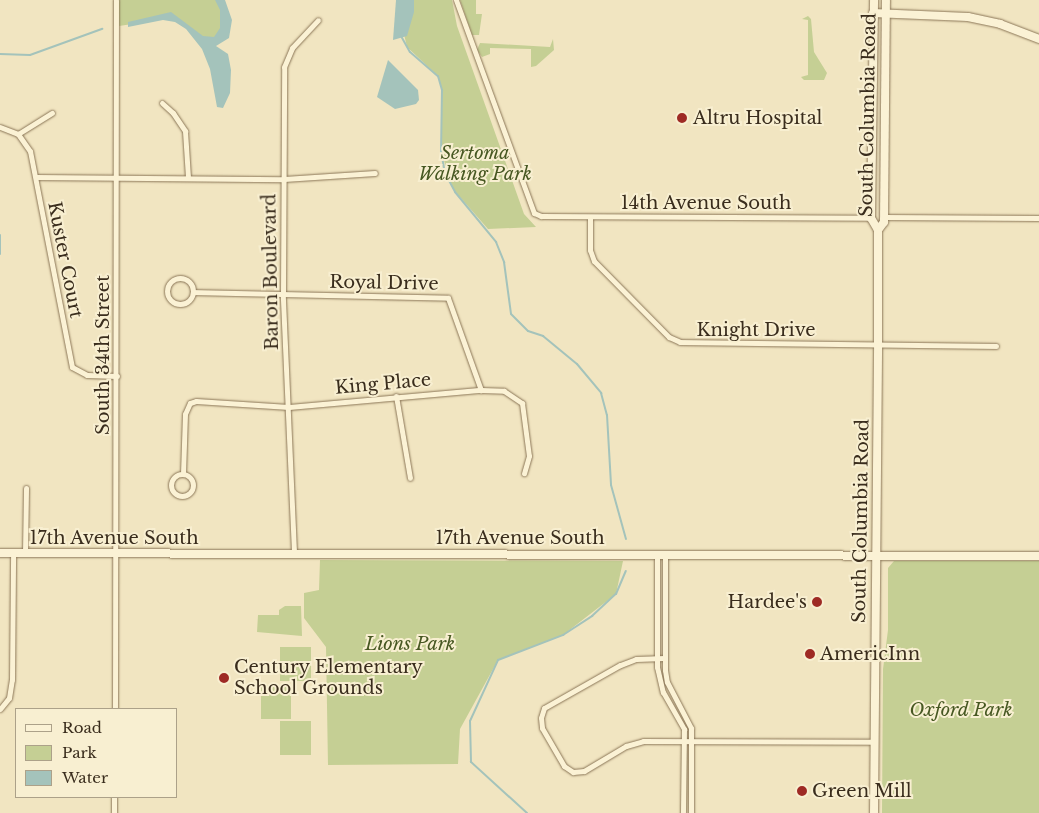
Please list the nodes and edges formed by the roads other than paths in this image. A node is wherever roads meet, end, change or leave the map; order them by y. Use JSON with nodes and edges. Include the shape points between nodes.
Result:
{"nodes":[{"id":1,"x":116,"y":0,"type":"edge"},
{"id":2,"x":456,"y":0,"type":"edge"},
{"id":3,"x":874,"y":0,"type":"edge"},
{"id":4,"x":886,"y":0,"type":"edge"},
{"id":5,"x":873,"y":13,"type":"junction"},
{"id":6,"x":886,"y":13,"type":"junction"},
{"id":7,"x":318,"y":20,"type":"dead end"},
{"id":8,"x":1039,"y":39,"type":"edge"},
{"id":9,"x":162,"y":103,"type":"dead end"},
{"id":10,"x":52,"y":112,"type":"dead end"},
{"id":11,"x":0,"y":127,"type":"edge"},
{"id":12,"x":18,"y":134,"type":"junction"},
{"id":13,"x":375,"y":173,"type":"dead end"},
{"id":14,"x":36,"y":177,"type":"junction"},
{"id":15,"x":118,"y":178,"type":"junction"},
{"id":16,"x":188,"y":178,"type":"junction"},
{"id":17,"x":284,"y":180,"type":"junction"},
{"id":18,"x":872,"y":185,"type":"junction"},
{"id":19,"x":590,"y":216,"type":"junction"},
{"id":20,"x":884,"y":217,"type":"junction"},
{"id":21,"x":872,"y":218,"type":"junction"},
{"id":22,"x":1039,"y":218,"type":"edge"},
{"id":23,"x":878,"y":230,"type":"junction"},
{"id":24,"x":193,"y":292,"type":"junction"},
{"id":25,"x":283,"y":295,"type":"junction"},
{"id":26,"x":878,"y":345,"type":"junction"},
{"id":27,"x":996,"y":346,"type":"dead end"},
{"id":28,"x":117,"y":376,"type":"junction"},
{"id":29,"x":481,"y":390,"type":"junction"},
{"id":30,"x":396,"y":396,"type":"junction"},
{"id":31,"x":289,"y":407,"type":"junction"},
{"id":32,"x":524,"y":473,"type":"dead end"},
{"id":33,"x":183,"y":474,"type":"junction"},
{"id":34,"x":410,"y":478,"type":"dead end"},
{"id":35,"x":26,"y":488,"type":"dead end"},
{"id":36,"x":294,"y":552,"type":"junction"},
{"id":37,"x":0,"y":553,"type":"edge"},
{"id":38,"x":13,"y":553,"type":"junction"},
{"id":39,"x":25,"y":553,"type":"junction"},
{"id":40,"x":116,"y":553,"type":"junction"},
{"id":41,"x":661,"y":554,"type":"junction"},
{"id":42,"x":876,"y":554,"type":"junction"},
{"id":43,"x":1039,"y":556,"type":"edge"},
{"id":44,"x":657,"y":658,"type":"junction"},
{"id":45,"x":664,"y":658,"type":"junction"},
{"id":46,"x":2,"y":707,"type":"edge"},
{"id":47,"x":115,"y":708,"type":"edge"},
{"id":48,"x":685,"y":742,"type":"junction"},
{"id":49,"x":693,"y":742,"type":"junction"},
{"id":50,"x":874,"y":742,"type":"junction"},
{"id":51,"x":114,"y":798,"type":"edge"},
{"id":52,"x":114,"y":813,"type":"edge"},
{"id":53,"x":683,"y":813,"type":"edge"},
{"id":54,"x":691,"y":813,"type":"edge"},
{"id":55,"x":874,"y":813,"type":"edge"}],
"edges":[{"from":1,"to":15,"type":"street","name":"South 34th Street"},
{"from":2,"to":19,"type":"street","name":"14th Avenue South","via":[[530,208],[541,216]]},
{"from":3,"to":5,"type":"street","name":"South Columbia Road"},
{"from":4,"to":6,"type":"street","name":"South Columbia Road"},
{"from":5,"to":6,"type":"street"},
{"from":5,"to":18,"type":"street","name":"South Columbia Road"},
{"from":6,"to":8,"type":"street","via":[[980,19]]},
{"from":6,"to":20,"type":"street","name":"South Columbia Road"},
{"from":7,"to":17,"type":"street","via":[[292,48],[284,67]]},
{"from":9,"to":16,"type":"street","via":[[184,131]]},
{"from":10,"to":12,"type":"street"},
{"from":11,"to":12,"type":"street"},
{"from":12,"to":14,"type":"street","name":"Kuster Court","via":[[30,151]]},
{"from":13,"to":17,"type":"street"},
{"from":14,"to":15,"type":"street","name":"Baron Boulevard"},
{"from":14,"to":28,"type":"street","name":"Kuster Court","via":[[70,361],[81,374]]},
{"from":15,"to":16,"type":"street","name":"Baron Boulevard"},
{"from":15,"to":28,"type":"street","name":"South 34th Street"},
{"from":16,"to":17,"type":"street","name":"Baron Boulevard"},
{"from":17,"to":25,"type":"street","name":"Baron Boulevard"},
{"from":18,"to":20,"type":"street"},
{"from":18,"to":21,"type":"street","name":"South Columbia Road"},
{"from":19,"to":21,"type":"street","name":"14th Avenue South"},
{"from":19,"to":26,"type":"street","name":"Knight Drive","via":[[594,261],[669,337],[680,342]]},
{"from":20,"to":22,"type":"street"},
{"from":20,"to":23,"type":"street","name":"South Columbia Road"},
{"from":21,"to":23,"type":"street","name":"South Columbia Road"},
{"from":23,"to":26,"type":"street","name":"South Columbia Road"},
{"from":24,"to":24,"type":"street","via":[[190,283],[183,278],[171,281],[167,289],[171,300],[178,303],[186,302]]},
{"from":24,"to":25,"type":"street"},
{"from":25,"to":29,"type":"street","name":"Royal Drive","via":[[448,298]]},
{"from":25,"to":31,"type":"street","name":"Baron Boulevard"},
{"from":26,"to":27,"type":"street","name":"Knight Drive"},
{"from":26,"to":42,"type":"street","name":"South Columbia Road"},
{"from":28,"to":40,"type":"street","name":"South 34th Street"},
{"from":29,"to":30,"type":"street","name":"King Place"},
{"from":29,"to":32,"type":"street","name":"King Place","via":[[504,392],[522,403],[529,456]]},
{"from":30,"to":31,"type":"street","name":"King Place"},
{"from":30,"to":34,"type":"street"},
{"from":31,"to":33,"type":"street","name":"King Place","via":[[196,400],[190,403],[186,414]]},
{"from":31,"to":36,"type":"street","name":"Baron Boulevard"},
{"from":33,"to":33,"type":"street","via":[[174,476],[171,483],[172,490],[181,496],[190,492],[193,485],[191,478]]},
{"from":35,"to":39,"type":"street"},
{"from":36,"to":40,"type":"street","name":"17th Avenue South"},
{"from":36,"to":41,"type":"street","name":"17th Avenue South"},
{"from":37,"to":38,"type":"street","name":"17th Avenue South"},
{"from":38,"to":39,"type":"street","name":"17th Avenue South"},
{"from":38,"to":46,"type":"street","via":[[12,680]]},
{"from":39,"to":40,"type":"street","name":"17th Avenue South"},
{"from":40,"to":47,"type":"street","name":"South 34th Street"},
{"from":41,"to":42,"type":"street","name":"17th Avenue South"},
{"from":41,"to":44,"type":"street"},
{"from":41,"to":45,"type":"street"},
{"from":42,"to":43,"type":"street","name":"17th Avenue South"},
{"from":42,"to":50,"type":"street","name":"South Columbia Road"},
{"from":44,"to":45,"type":"street"},
{"from":44,"to":48,"type":"street","via":[[660,684],[684,728]]},
{"from":44,"to":48,"type":"street","via":[[636,659],[620,665],[544,708],[540,718],[542,728],[564,766],[573,772],[584,771],[633,743]]},
{"from":45,"to":49,"type":"street","via":[[667,682],[687,716]]},
{"from":48,"to":49,"type":"street"},
{"from":48,"to":53,"type":"street"},
{"from":49,"to":50,"type":"street"},
{"from":49,"to":54,"type":"street"},
{"from":50,"to":55,"type":"street","name":"South Columbia Road"},
{"from":51,"to":52,"type":"street"}]}
